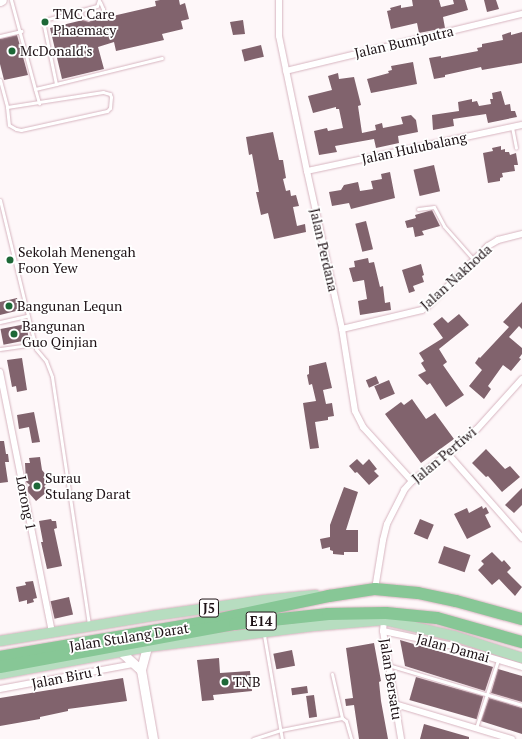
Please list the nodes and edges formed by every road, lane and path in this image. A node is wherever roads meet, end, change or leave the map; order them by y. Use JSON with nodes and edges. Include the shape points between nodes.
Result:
{"nodes":[{"id":1,"x":11,"y":0,"type":"edge"},
{"id":2,"x":99,"y":0,"type":"edge"},
{"id":3,"x":279,"y":0,"type":"edge"},
{"id":4,"x":79,"y":10,"type":"junction"},
{"id":5,"x":102,"y":14,"type":"dead end"},
{"id":6,"x":522,"y":14,"type":"edge"},
{"id":7,"x":89,"y":18,"type":"dead end"},
{"id":8,"x":21,"y":32,"type":"junction"},
{"id":9,"x":0,"y":36,"type":"edge"},
{"id":10,"x":162,"y":58,"type":"dead end"},
{"id":11,"x":286,"y":70,"type":"junction"},
{"id":12,"x":0,"y":80,"type":"edge"},
{"id":13,"x":56,"y":84,"type":"junction"},
{"id":14,"x":35,"y":89,"type":"junction"},
{"id":15,"x":39,"y":103,"type":"junction"},
{"id":16,"x":7,"y":107,"type":"junction"},
{"id":17,"x":522,"y":125,"type":"edge"},
{"id":18,"x":512,"y":127,"type":"junction"},
{"id":19,"x":516,"y":148,"type":"dead end"},
{"id":20,"x":307,"y":171,"type":"junction"},
{"id":21,"x":0,"y":200,"type":"edge"},
{"id":22,"x":418,"y":209,"type":"dead end"},
{"id":23,"x":522,"y":234,"type":"edge"},
{"id":24,"x":474,"y":260,"type":"junction"},
{"id":25,"x":27,"y":316,"type":"junction"},
{"id":26,"x":0,"y":322,"type":"edge"},
{"id":27,"x":342,"y":329,"type":"junction"},
{"id":28,"x":35,"y":344,"type":"junction"},
{"id":29,"x":0,"y":349,"type":"edge"},
{"id":30,"x":0,"y":372,"type":"edge"},
{"id":31,"x":522,"y":379,"type":"edge"},
{"id":32,"x":448,"y":454,"type":"junction"},
{"id":33,"x":412,"y":481,"type":"junction"},
{"id":34,"x":522,"y":538,"type":"edge"},
{"id":35,"x":375,"y":589,"type":"junction"},
{"id":36,"x":329,"y":596,"type":"junction"},
{"id":37,"x":384,"y":620,"type":"junction"},
{"id":38,"x":522,"y":620,"type":"edge"},
{"id":39,"x":89,"y":623,"type":"junction"},
{"id":40,"x":383,"y":631,"type":"junction"},
{"id":41,"x":52,"y":633,"type":"junction"},
{"id":42,"x":263,"y":633,"type":"junction"},
{"id":43,"x":0,"y":641,"type":"edge"},
{"id":44,"x":522,"y":642,"type":"edge"},
{"id":45,"x":147,"y":647,"type":"junction"},
{"id":46,"x":121,"y":652,"type":"junction"},
{"id":47,"x":0,"y":658,"type":"edge"},
{"id":48,"x":522,"y":658,"type":"edge"},
{"id":49,"x":498,"y":660,"type":"junction"},
{"id":50,"x":133,"y":664,"type":"junction"},
{"id":51,"x":388,"y":666,"type":"junction"},
{"id":52,"x":0,"y":667,"type":"edge"},
{"id":53,"x":522,"y":667,"type":"edge"},
{"id":54,"x":141,"y":670,"type":"junction"},
{"id":55,"x":0,"y":674,"type":"edge"},
{"id":56,"x":332,"y":674,"type":"dead end"},
{"id":57,"x":0,"y":689,"type":"edge"},
{"id":58,"x":487,"y":695,"type":"junction"},
{"id":59,"x":395,"y":704,"type":"junction"},
{"id":60,"x":522,"y":705,"type":"edge"},
{"id":61,"x":342,"y":718,"type":"junction"},
{"id":62,"x":476,"y":728,"type":"junction"},
{"id":63,"x":281,"y":730,"type":"junction"},
{"id":64,"x":153,"y":739,"type":"edge"},
{"id":65,"x":253,"y":739,"type":"edge"},
{"id":66,"x":282,"y":739,"type":"edge"},
{"id":67,"x":351,"y":739,"type":"edge"},
{"id":68,"x":401,"y":739,"type":"edge"},
{"id":69,"x":512,"y":739,"type":"edge"}],
"edges":[{"from":1,"to":8,"type":"lane"},
{"from":2,"to":4,"type":"lane","via":[[97,6]]},
{"from":2,"to":5,"type":"lane","via":[[103,9]]},
{"from":3,"to":11,"type":"street","name":"Jalan Perdana","via":[[279,36]]},
{"from":4,"to":7,"type":"lane","via":[[82,17]]},
{"from":4,"to":13,"type":"lane","via":[[48,19],[44,26]]},
{"from":6,"to":11,"type":"street","name":"Jalan Bumiputra"},
{"from":8,"to":9,"type":"lane"},
{"from":8,"to":14,"type":"lane"},
{"from":10,"to":13,"type":"lane"},
{"from":11,"to":20,"type":"street","name":"Jalan Perdana"},
{"from":12,"to":16,"type":"lane"},
{"from":13,"to":14,"type":"lane"},
{"from":14,"to":15,"type":"lane"},
{"from":15,"to":16,"type":"lane"},
{"from":15,"to":16,"type":"lane","via":[[103,92],[110,94],[111,97],[110,108],[107,111],[21,130],[9,125]]},
{"from":17,"to":18,"type":"street","name":"Jalan Hulubalang"},
{"from":18,"to":19,"type":"lane"},
{"from":18,"to":20,"type":"street","name":"Jalan Hulubalang"},
{"from":20,"to":27,"type":"street","name":"Jalan Perdana"},
{"from":21,"to":25,"type":"lane"},
{"from":22,"to":24,"type":"lane","via":[[434,207],[444,226]]},
{"from":23,"to":24,"type":"street","name":"Jalan Nakhoda","via":[[498,240]]},
{"from":24,"to":27,"type":"street","name":"Jalan Nakhoda","via":[[422,310]]},
{"from":25,"to":26,"type":"lane"},
{"from":25,"to":28,"type":"lane"},
{"from":27,"to":33,"type":"street","name":"Jalan Perdana","via":[[358,420]]},
{"from":28,"to":29,"type":"lane"},
{"from":28,"to":39,"type":"lane","via":[[52,377]]},
{"from":30,"to":41,"type":"street","name":"Lorong 1"},
{"from":31,"to":32,"type":"street","name":"Jalan Pertiwi","via":[[477,429]]},
{"from":32,"to":33,"type":"street","name":"Jalan Pertiwi"},
{"from":32,"to":34,"type":"street"},
{"from":33,"to":35,"type":"street","name":"Jalan Pertiwi","via":[[404,490],[387,524]]},
{"from":35,"to":36,"type":"highway","name":"Jalan Stulang Darat","number":"E14"},
{"from":35,"to":38,"type":"highway","name":"Jalan Stulang Darat","number":"E14","via":[[456,600]]},
{"from":36,"to":39,"type":"main road","name":"Jalan Stulang Darat","number":"J5","via":[[312,594]]},
{"from":36,"to":47,"type":"highway","number":"E14"},
{"from":37,"to":40,"type":"street","name":"Jalan Bersatu"},
{"from":37,"to":42,"type":"main road","name":"Jalan Stulang Darat","number":"J5"},
{"from":37,"to":48,"type":"main road","name":"Jalan Stulang Darat","number":"J5","via":[[454,636]]},
{"from":39,"to":41,"type":"main road","name":"Jalan Stulang Darat","number":"J5"},
{"from":40,"to":49,"type":"street","name":"Jalan Damai","via":[[449,644]]},
{"from":40,"to":51,"type":"street","name":"Jalan Bersatu"},
{"from":41,"to":43,"type":"main road","name":"Jalan Stulang Darat","number":"J5"},
{"from":42,"to":45,"type":"main road","name":"Jalan Stulang Darat","number":"J5"},
{"from":42,"to":63,"type":"lane"},
{"from":44,"to":52,"type":"highway","number":"E14","via":[[437,618],[386,613],[328,614],[235,624]]},
{"from":45,"to":46,"type":"main road","name":"Jalan Stulang Darat","number":"J5"},
{"from":45,"to":54,"type":"street"},
{"from":46,"to":50,"type":"street"},
{"from":46,"to":55,"type":"main road","name":"Jalan Stulang Darat","number":"J5"},
{"from":49,"to":53,"type":"street","name":"Jalan Damai"},
{"from":49,"to":58,"type":"lane"},
{"from":50,"to":54,"type":"street"},
{"from":50,"to":57,"type":"street","name":"Jalan Biru 1"},
{"from":51,"to":58,"type":"lane"},
{"from":51,"to":59,"type":"street","name":"Jalan Bersatu"},
{"from":54,"to":64,"type":"street"},
{"from":56,"to":61,"type":"lane"},
{"from":58,"to":60,"type":"lane"},
{"from":58,"to":62,"type":"lane"},
{"from":59,"to":62,"type":"street"},
{"from":59,"to":68,"type":"street","name":"Jalan Bersatu"},
{"from":61,"to":63,"type":"lane"},
{"from":61,"to":67,"type":"lane","via":[[346,721]]},
{"from":62,"to":69,"type":"street"},
{"from":63,"to":65,"type":"lane"},
{"from":63,"to":66,"type":"lane"}]}
